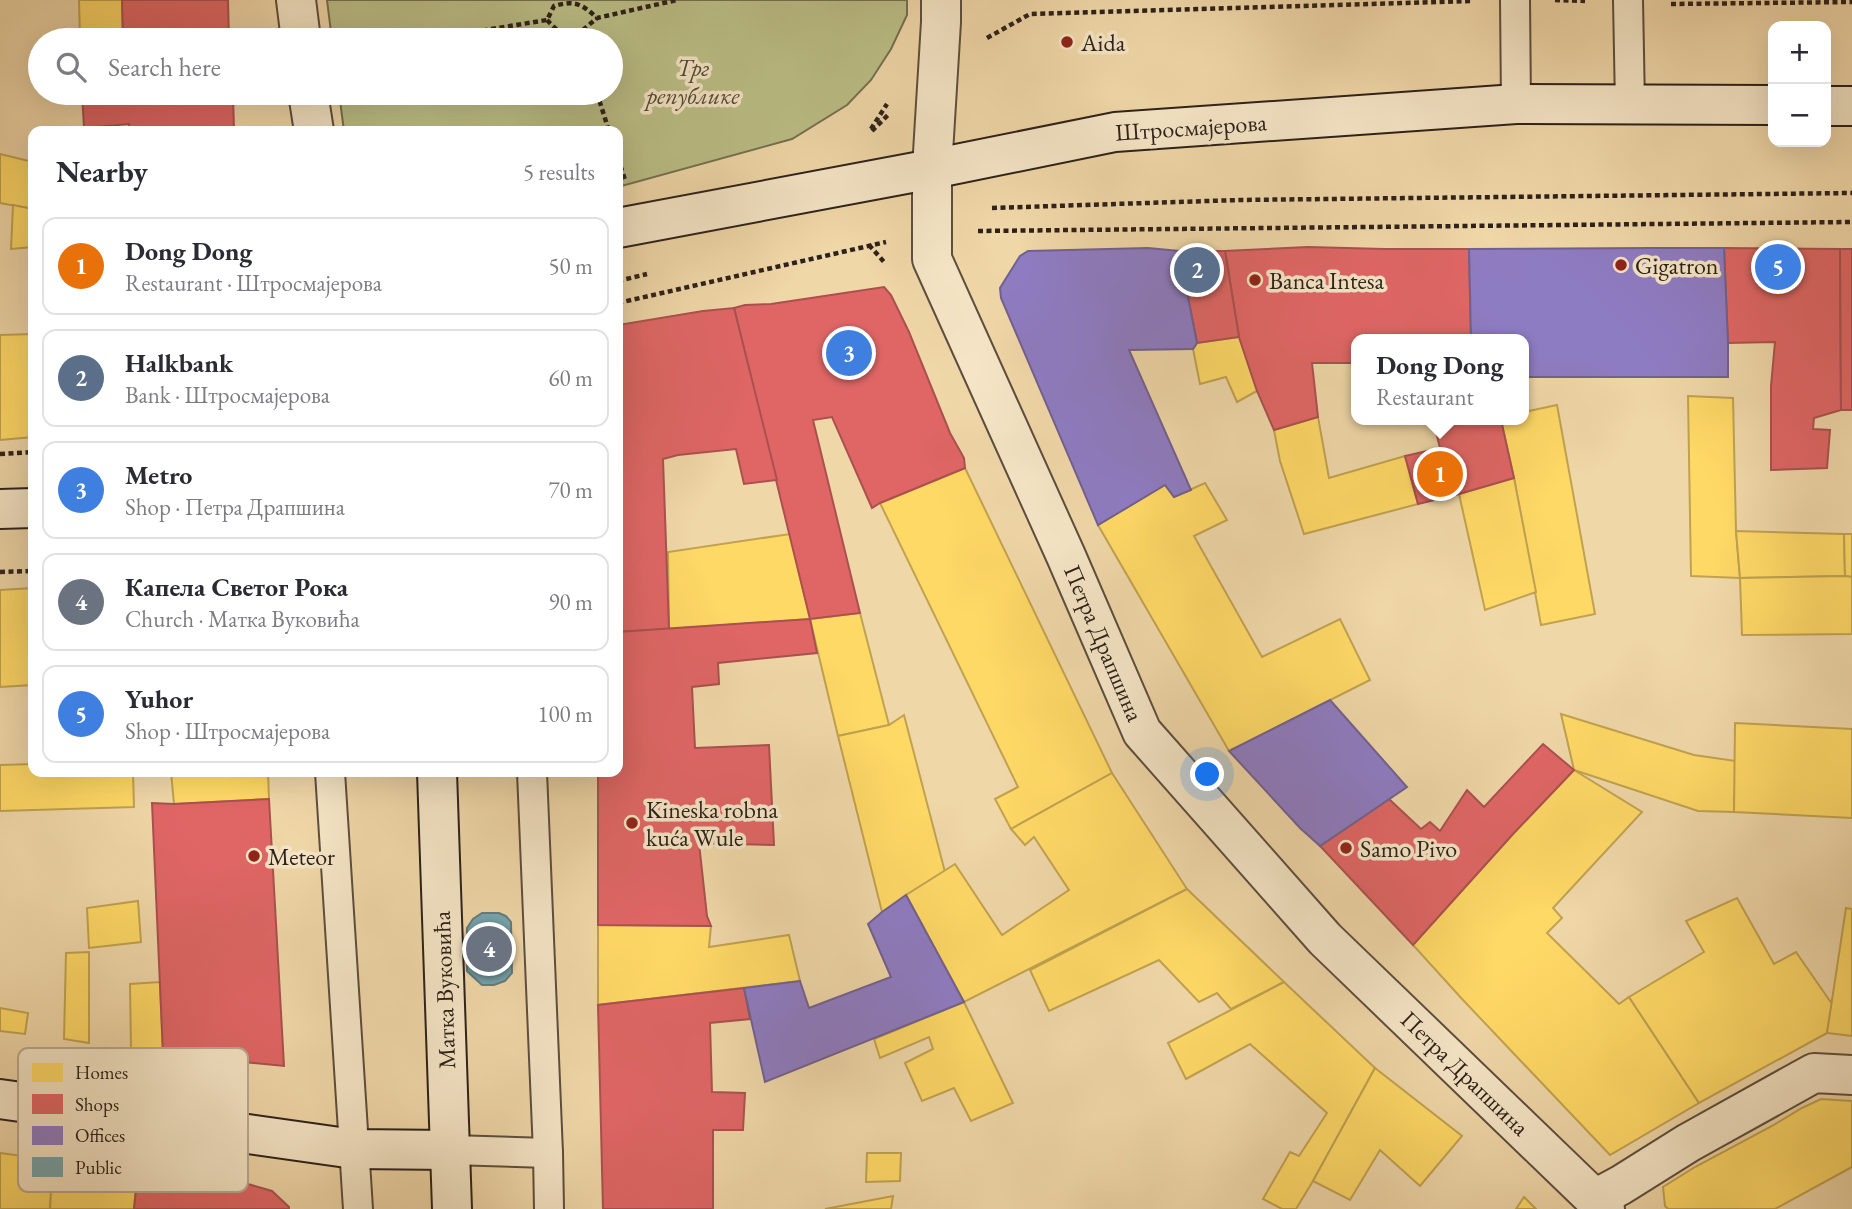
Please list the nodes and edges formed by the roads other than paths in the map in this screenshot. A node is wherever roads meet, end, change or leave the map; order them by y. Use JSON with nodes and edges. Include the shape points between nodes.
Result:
{"nodes":[{"id":1,"x":296,"y":0,"type":"edge"},
{"id":2,"x":941,"y":0,"type":"edge"},
{"id":3,"x":1515,"y":0,"type":"edge"},
{"id":4,"x":1628,"y":1,"type":"edge"},
{"id":5,"x":300,"y":28,"type":"edge"},
{"id":6,"x":1516,"y":104,"type":"junction"},
{"id":7,"x":310,"y":105,"type":"edge"},
{"id":8,"x":1630,"y":105,"type":"junction"},
{"id":9,"x":1768,"y":106,"type":"edge"},
{"id":10,"x":1831,"y":106,"type":"edge"},
{"id":11,"x":1852,"y":106,"type":"edge"},
{"id":12,"x":313,"y":126,"type":"edge"},
{"id":13,"x":932,"y":169,"type":"junction"},
{"id":14,"x":623,"y":227,"type":"edge"},
{"id":15,"x":28,"y":508,"type":"edge"},
{"id":16,"x":0,"y":509,"type":"edge"},
{"id":17,"x":330,"y":777,"type":"edge"},
{"id":18,"x":437,"y":777,"type":"edge"},
{"id":19,"x":532,"y":777,"type":"edge"},
{"id":20,"x":1852,"y":1075,"type":"edge"},
{"id":21,"x":0,"y":1099,"type":"edge"},
{"id":22,"x":18,"y":1102,"type":"edge"},
{"id":23,"x":248,"y":1134,"type":"edge"},
{"id":24,"x":354,"y":1149,"type":"junction"},
{"id":25,"x":450,"y":1150,"type":"junction"},
{"id":26,"x":548,"y":1153,"type":"junction"},
{"id":27,"x":1600,"y":1204,"type":"edge"},
{"id":28,"x":358,"y":1209,"type":"edge"},
{"id":29,"x":452,"y":1209,"type":"edge"},
{"id":30,"x":549,"y":1209,"type":"edge"}],
"edges":[{"from":1,"to":5,"type":"street"},
{"from":2,"to":13,"type":"street"},
{"from":3,"to":6,"type":"lane"},
{"from":4,"to":8,"type":"lane"},
{"from":6,"to":8,"type":"street","name":"Штросмајерова"},
{"from":6,"to":13,"type":"street","name":"Штросмајерова","via":[[1115,132]]},
{"from":7,"to":12,"type":"street"},
{"from":8,"to":9,"type":"street","name":"Штросмајерова"},
{"from":10,"to":11,"type":"street"},
{"from":13,"to":14,"type":"street","name":"Штросмајерова"},
{"from":13,"to":27,"type":"street","name":"Петра Драпшина","via":[[932,259],[1142,732],[1325,939]]},
{"from":15,"to":16,"type":"street"},
{"from":17,"to":24,"type":"lane"},
{"from":18,"to":25,"type":"street","name":"Матка Вуковића"},
{"from":19,"to":26,"type":"lane"},
{"from":20,"to":27,"type":"street","via":[[1814,1073],[1688,1143],[1620,1185]]},
{"from":21,"to":22,"type":"street"},
{"from":23,"to":24,"type":"street"},
{"from":24,"to":25,"type":"street"},
{"from":24,"to":28,"type":"lane"},
{"from":25,"to":26,"type":"lane"},
{"from":25,"to":29,"type":"street","name":"Матка Вуковића"},
{"from":26,"to":30,"type":"lane"}]}
